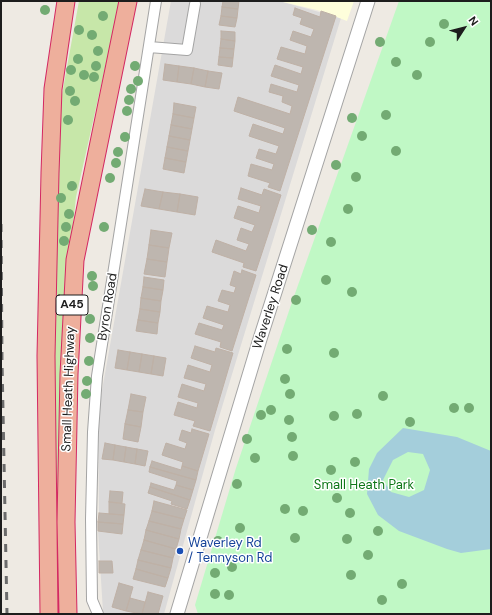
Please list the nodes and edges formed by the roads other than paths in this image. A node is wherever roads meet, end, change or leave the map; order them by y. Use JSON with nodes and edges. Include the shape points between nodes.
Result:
{"nodes":[{"id":1,"x":66,"y":1,"type":"edge"},
{"id":2,"x":128,"y":1,"type":"edge"},
{"id":3,"x":156,"y":1,"type":"edge"},
{"id":4,"x":368,"y":1,"type":"edge"},
{"id":5,"x":195,"y":4,"type":"dead end"},
{"id":6,"x":149,"y":47,"type":"junction"},
{"id":7,"x":49,"y":614,"type":"edge"},
{"id":8,"x":68,"y":614,"type":"edge"},
{"id":9,"x":98,"y":614,"type":"edge"},
{"id":10,"x":177,"y":614,"type":"edge"}],
"edges":[{"from":1,"to":7,"type":"highway","name":"Small Heath Highway","number":"A45","via":[[54,89],[50,173],[46,356]]},
{"from":2,"to":8,"type":"highway","name":"Small Heath Highway","number":"A45","via":[[75,260],[69,374],[66,522]]},
{"from":3,"to":6,"type":"street","name":"Byron Road"},
{"from":4,"to":10,"type":"street","name":"Waverley Road","via":[[260,339]]},
{"from":5,"to":6,"type":"street","via":[[187,50]]},
{"from":6,"to":9,"type":"street","name":"Byron Road","via":[[97,376],[91,519],[92,600]]}]}
